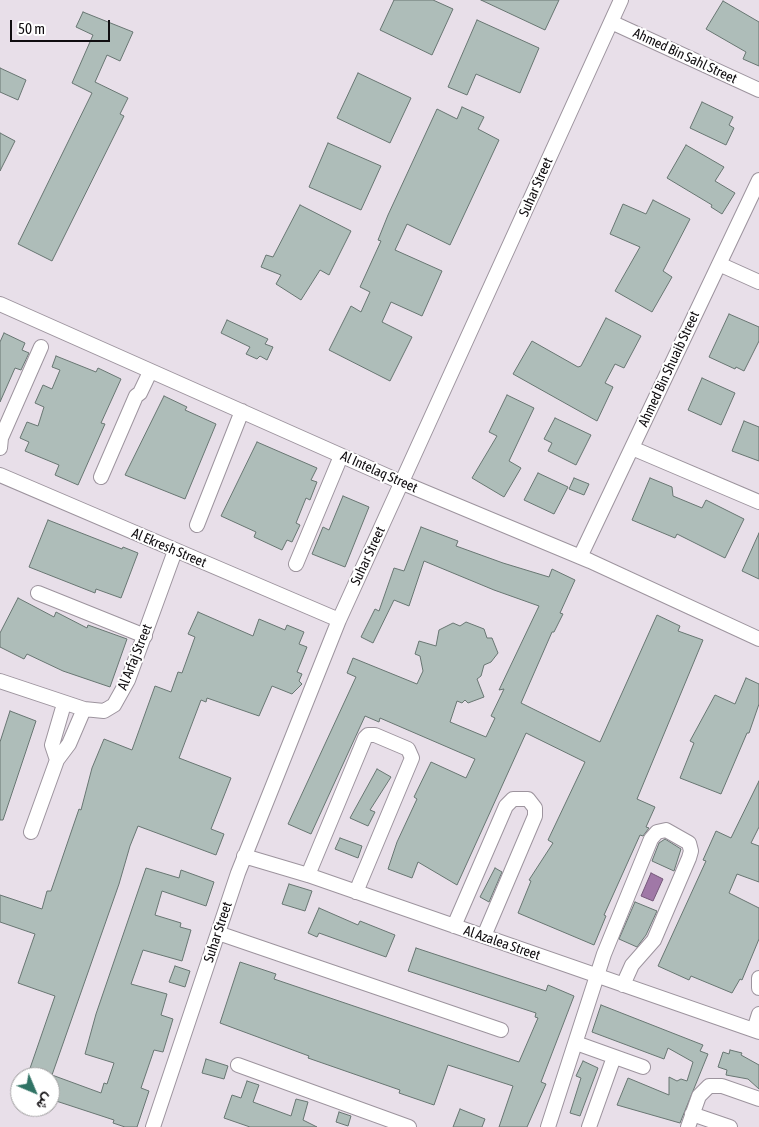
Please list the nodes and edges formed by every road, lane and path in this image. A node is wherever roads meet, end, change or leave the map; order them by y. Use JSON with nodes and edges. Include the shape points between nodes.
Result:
{"nodes":[{"id":1,"x":620,"y":0,"type":"edge"},
{"id":2,"x":611,"y":22,"type":"junction"},
{"id":3,"x":759,"y":90,"type":"edge"},
{"id":4,"x":759,"y":180,"type":"edge"},
{"id":5,"x":719,"y":264,"type":"junction"},
{"id":6,"x":759,"y":282,"type":"edge"},
{"id":7,"x":0,"y":304,"type":"edge"},
{"id":8,"x":41,"y":348,"type":"dead end"},
{"id":9,"x":146,"y":370,"type":"junction"},
{"id":10,"x":242,"y":412,"type":"junction"},
{"id":11,"x":0,"y":441,"type":"edge"},
{"id":12,"x":632,"y":448,"type":"junction"},
{"id":13,"x":341,"y":456,"type":"junction"},
{"id":14,"x":0,"y":475,"type":"edge"},
{"id":15,"x":101,"y":476,"type":"dead end"},
{"id":16,"x":402,"y":483,"type":"junction"},
{"id":17,"x":759,"y":502,"type":"edge"},
{"id":18,"x":197,"y":525,"type":"dead end"},
{"id":19,"x":175,"y":551,"type":"junction"},
{"id":20,"x":580,"y":557,"type":"junction"},
{"id":21,"x":296,"y":564,"type":"dead end"},
{"id":22,"x":38,"y":594,"type":"dead end"},
{"id":23,"x":339,"y":620,"type":"junction"},
{"id":24,"x":145,"y":636,"type":"junction"},
{"id":25,"x":759,"y":638,"type":"edge"},
{"id":26,"x":0,"y":681,"type":"edge"},
{"id":27,"x":64,"y":704,"type":"junction"},
{"id":28,"x":84,"y":709,"type":"junction"},
{"id":29,"x":57,"y":760,"type":"junction"},
{"id":30,"x":31,"y":832,"type":"dead end"},
{"id":31,"x":244,"y":856,"type":"junction"},
{"id":32,"x":308,"y":875,"type":"junction"},
{"id":33,"x":356,"y":892,"type":"junction"},
{"id":34,"x":454,"y":926,"type":"junction"},
{"id":35,"x":218,"y":934,"type":"junction"},
{"id":36,"x":484,"y":936,"type":"junction"},
{"id":37,"x":598,"y":976,"type":"junction"},
{"id":38,"x":759,"y":978,"type":"edge"},
{"id":39,"x":623,"y":985,"type":"junction"},
{"id":40,"x":759,"y":988,"type":"edge"},
{"id":41,"x":759,"y":1014,"type":"edge"},
{"id":42,"x":501,"y":1030,"type":"dead end"},
{"id":43,"x":757,"y":1031,"type":"edge"},
{"id":44,"x":576,"y":1043,"type":"junction"},
{"id":45,"x":614,"y":1056,"type":"junction"},
{"id":46,"x":238,"y":1065,"type":"dead end"},
{"id":47,"x":643,"y":1067,"type":"dead end"},
{"id":48,"x":759,"y":1100,"type":"edge"},
{"id":49,"x":690,"y":1121,"type":"edge"},
{"id":50,"x":155,"y":1127,"type":"edge"},
{"id":51,"x":409,"y":1127,"type":"edge"},
{"id":52,"x":548,"y":1127,"type":"edge"},
{"id":53,"x":589,"y":1127,"type":"edge"},
{"id":54,"x":730,"y":1127,"type":"edge"}],
"edges":[{"from":1,"to":2,"type":"street","name":"Suhar Street"},
{"from":2,"to":3,"type":"street","name":"Ahmed Bin Sahl Street"},
{"from":2,"to":16,"type":"street","name":"Suhar Street"},
{"from":4,"to":5,"type":"street","name":"Ahmed Bin Shuaib Street"},
{"from":5,"to":6,"type":"street"},
{"from":5,"to":12,"type":"street","name":"Ahmed Bin Shuaib Street"},
{"from":7,"to":9,"type":"street","name":"Al Intelaq Street"},
{"from":8,"to":11,"type":"street"},
{"from":9,"to":10,"type":"street","name":"Al Intelaq Street"},
{"from":9,"to":15,"type":"street","via":[[133,388],[136,396]]},
{"from":10,"to":13,"type":"street","name":"Al Intelaq Street"},
{"from":10,"to":18,"type":"street"},
{"from":12,"to":17,"type":"street"},
{"from":12,"to":20,"type":"street","name":"Ahmed Bin Shuaib Street"},
{"from":13,"to":16,"type":"street","name":"Al Intelaq Street"},
{"from":13,"to":21,"type":"street"},
{"from":14,"to":19,"type":"street","name":"Al Ekresh Street"},
{"from":16,"to":20,"type":"street","name":"Al Intelaq Street"},
{"from":16,"to":23,"type":"street","name":"Suhar Street"},
{"from":19,"to":23,"type":"street","name":"Al Ekresh Street"},
{"from":19,"to":24,"type":"street","name":"Al Arfaj Street"},
{"from":20,"to":25,"type":"street","name":"Al Intelaq Street"},
{"from":22,"to":24,"type":"street"},
{"from":23,"to":31,"type":"street","name":"Suhar Street"},
{"from":24,"to":28,"type":"street","name":"Al Arfaj Street","via":[[114,706],[104,710]]},
{"from":26,"to":27,"type":"street","name":"Al Arfaj Street"},
{"from":27,"to":28,"type":"street","name":"Al Arfaj Street"},
{"from":27,"to":29,"type":"street","via":[[52,745]]},
{"from":28,"to":29,"type":"street","via":[[69,744]]},
{"from":29,"to":30,"type":"street"},
{"from":31,"to":32,"type":"street","name":"Al Azalea Street"},
{"from":31,"to":35,"type":"street","name":"Suhar Street"},
{"from":32,"to":33,"type":"street","name":"Al Azalea Street"},
{"from":32,"to":33,"type":"street","via":[[365,738],[375,734],[408,750],[412,758]]},
{"from":33,"to":34,"type":"street","name":"Al Azalea Street"},
{"from":34,"to":36,"type":"street","name":"Al Azalea Street"},
{"from":34,"to":36,"type":"street","via":[[504,810],[513,799],[528,799],[535,808],[535,816]]},
{"from":35,"to":42,"type":"street"},
{"from":35,"to":50,"type":"street","name":"Suhar Street"},
{"from":36,"to":37,"type":"street","name":"Al Azalea Street"},
{"from":37,"to":39,"type":"street","name":"Al Azalea Street"},
{"from":37,"to":39,"type":"street","via":[[651,839],[657,832],[666,830],[689,843],[691,851],[654,940],[632,964]]},
{"from":37,"to":44,"type":"street"},
{"from":38,"to":40,"type":"street"},
{"from":39,"to":43,"type":"street","name":"Al Azalea Street"},
{"from":41,"to":43,"type":"street"},
{"from":44,"to":45,"type":"street"},
{"from":44,"to":52,"type":"street"},
{"from":45,"to":47,"type":"street"},
{"from":45,"to":53,"type":"street"},
{"from":46,"to":51,"type":"street"},
{"from":48,"to":49,"type":"street","via":[[722,1086],[709,1086],[699,1096]]},
{"from":49,"to":54,"type":"street"}]}
